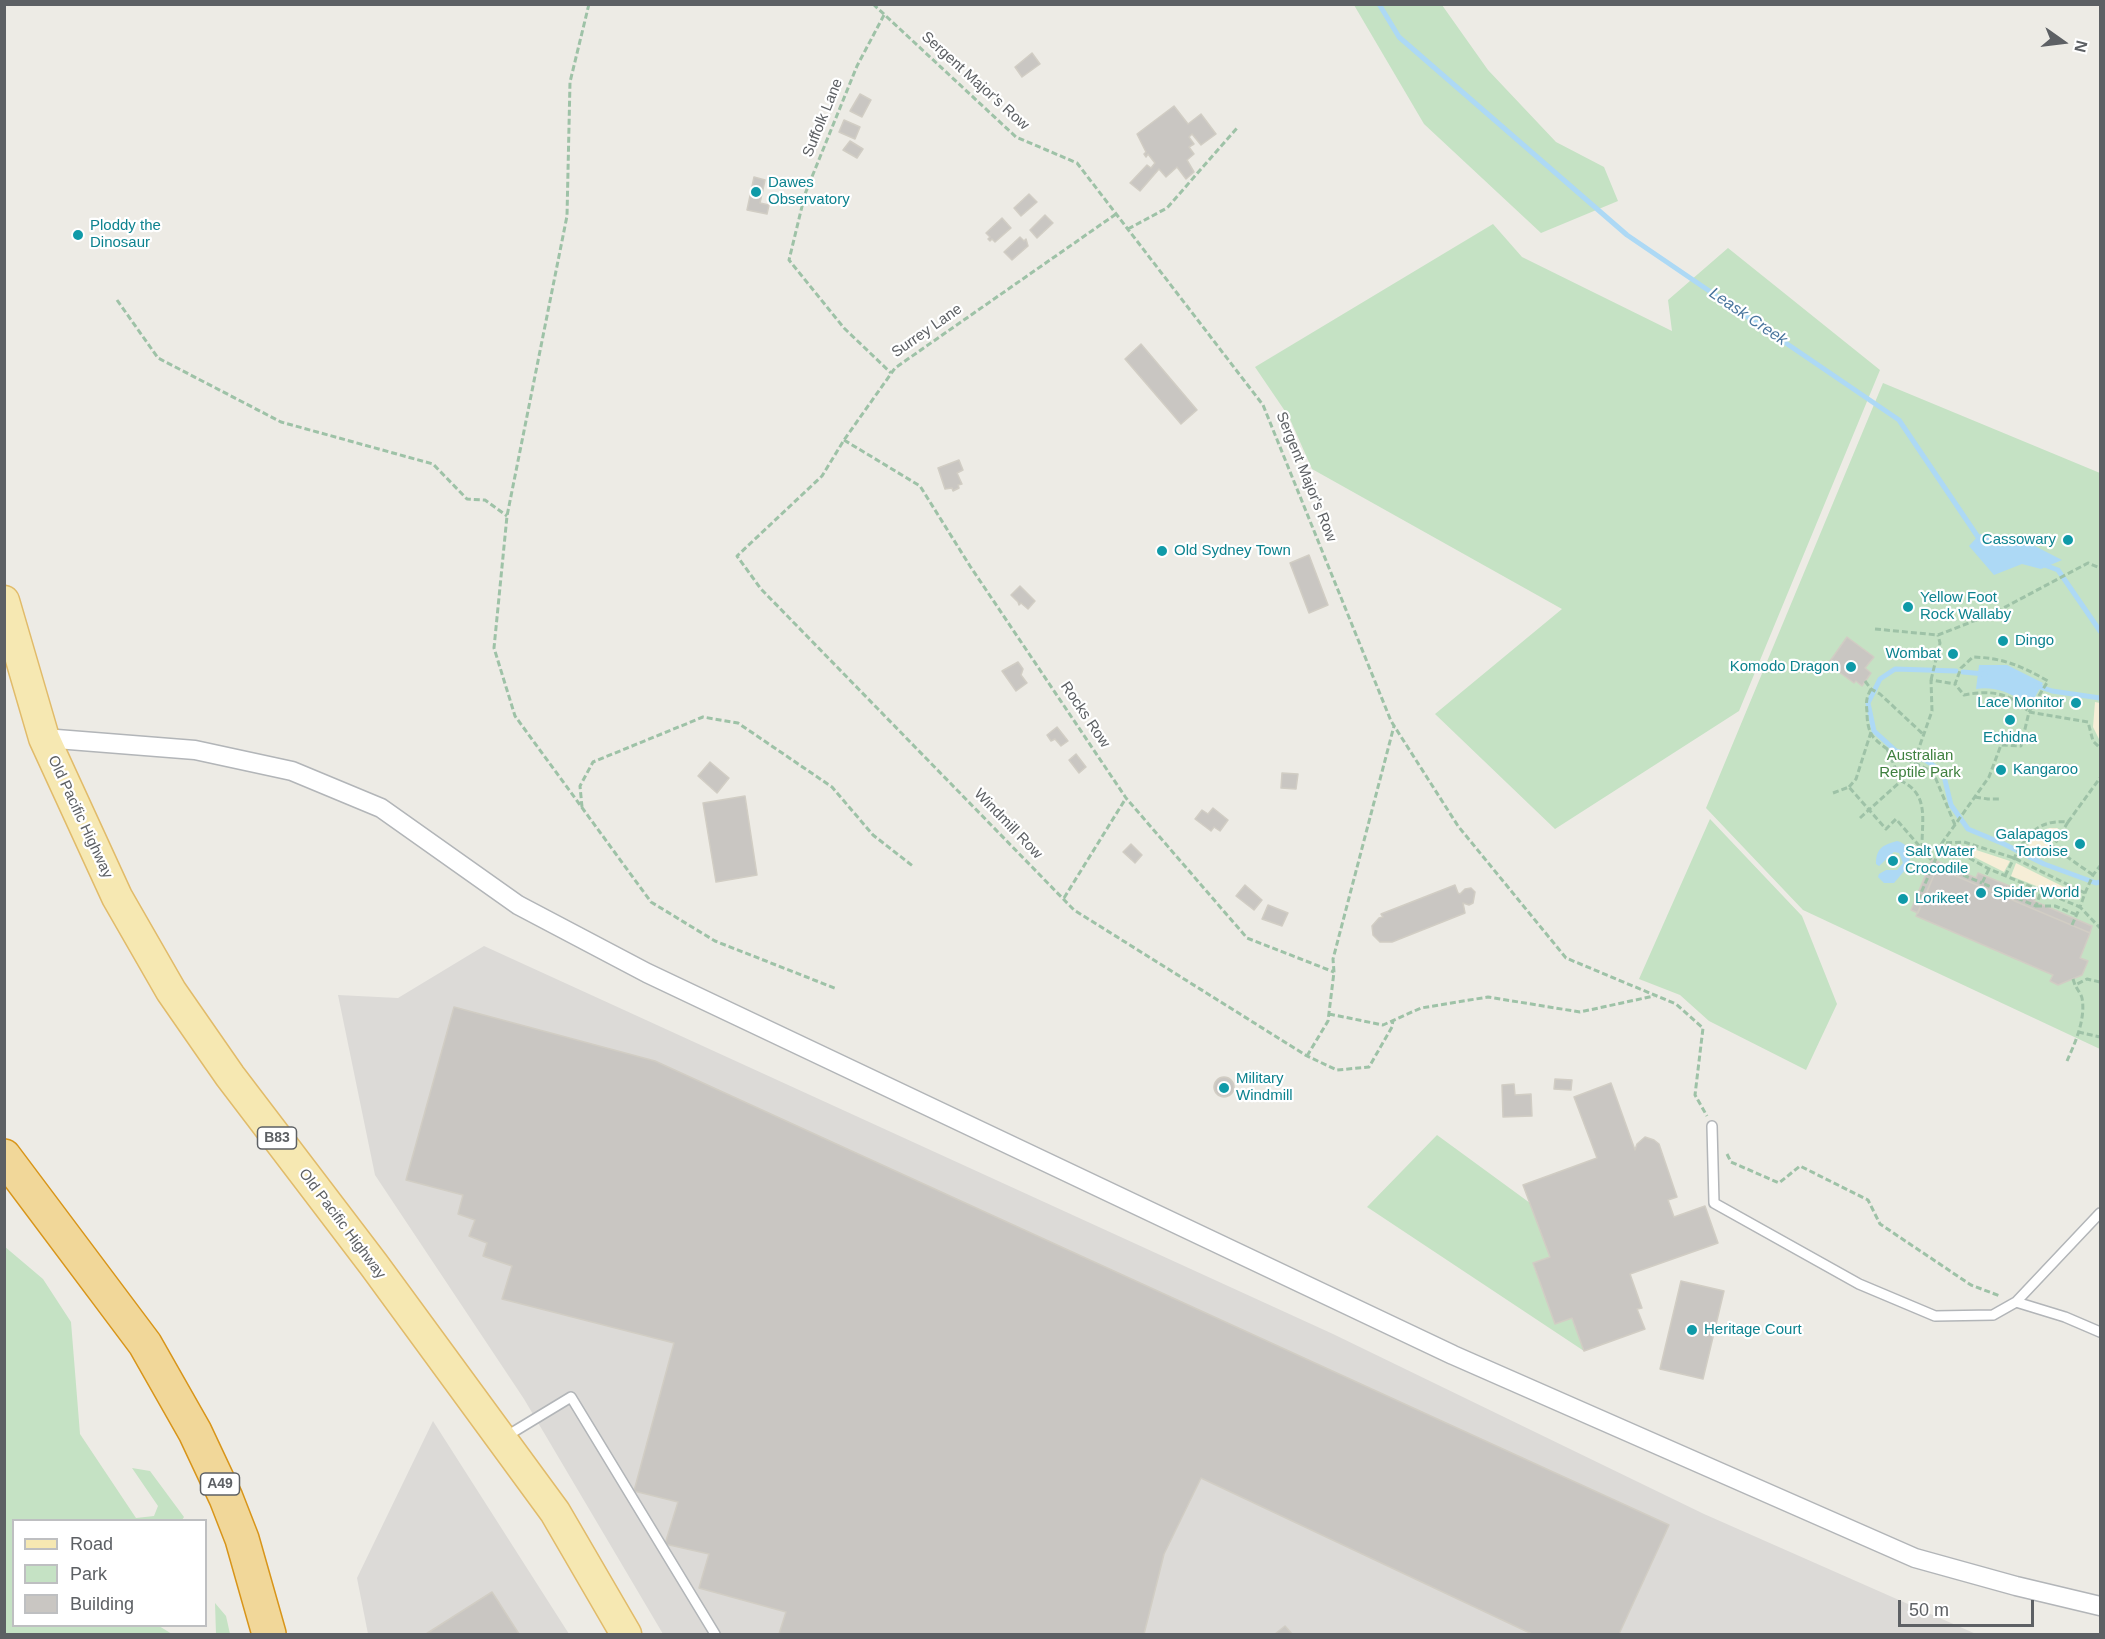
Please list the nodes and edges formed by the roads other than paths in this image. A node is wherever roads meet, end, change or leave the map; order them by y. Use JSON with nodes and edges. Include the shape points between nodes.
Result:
{"nodes":[{"id":1,"x":4,"y":601,"type":"edge"},
{"id":2,"x":44,"y":738,"type":"junction"},
{"id":3,"x":1712,"y":1126,"type":"road end"},
{"id":4,"x":4,"y":1156,"type":"edge"},
{"id":5,"x":2100,"y":1213,"type":"edge"},
{"id":6,"x":2016,"y":1302,"type":"junction"},
{"id":7,"x":2100,"y":1332,"type":"edge"},
{"id":8,"x":503,"y":1438,"type":"junction"},
{"id":9,"x":2100,"y":1606,"type":"edge"},
{"id":10,"x":269,"y":1635,"type":"edge"},
{"id":11,"x":626,"y":1635,"type":"edge"},
{"id":12,"x":715,"y":1635,"type":"edge"}],
"edges":[{"from":1,"to":2,"type":"main road","name":"Old Pacific Highway","number":"B83"},
{"from":2,"to":8,"type":"main road","name":"Old Pacific Highway","number":"B83","via":[[117,897],[171,991],[230,1076]]},
{"from":2,"to":9,"type":"street","via":[[195,750],[292,771],[381,808],[518,905],[638,968],[1454,1355],[1915,1558]]},
{"from":3,"to":6,"type":"lane","via":[[1714,1203],[1859,1284],[1935,1316],[1993,1315]]},
{"from":4,"to":10,"type":"highway","number":"A49","via":[[145,1344],[195,1432],[242,1539]]},
{"from":5,"to":6,"type":"lane"},
{"from":6,"to":7,"type":"lane"},
{"from":8,"to":11,"type":"main road","name":"Old Pacific Highway","number":"B83","via":[[555,1512]]},
{"from":8,"to":12,"type":"lane","via":[[571,1397]]}]}
